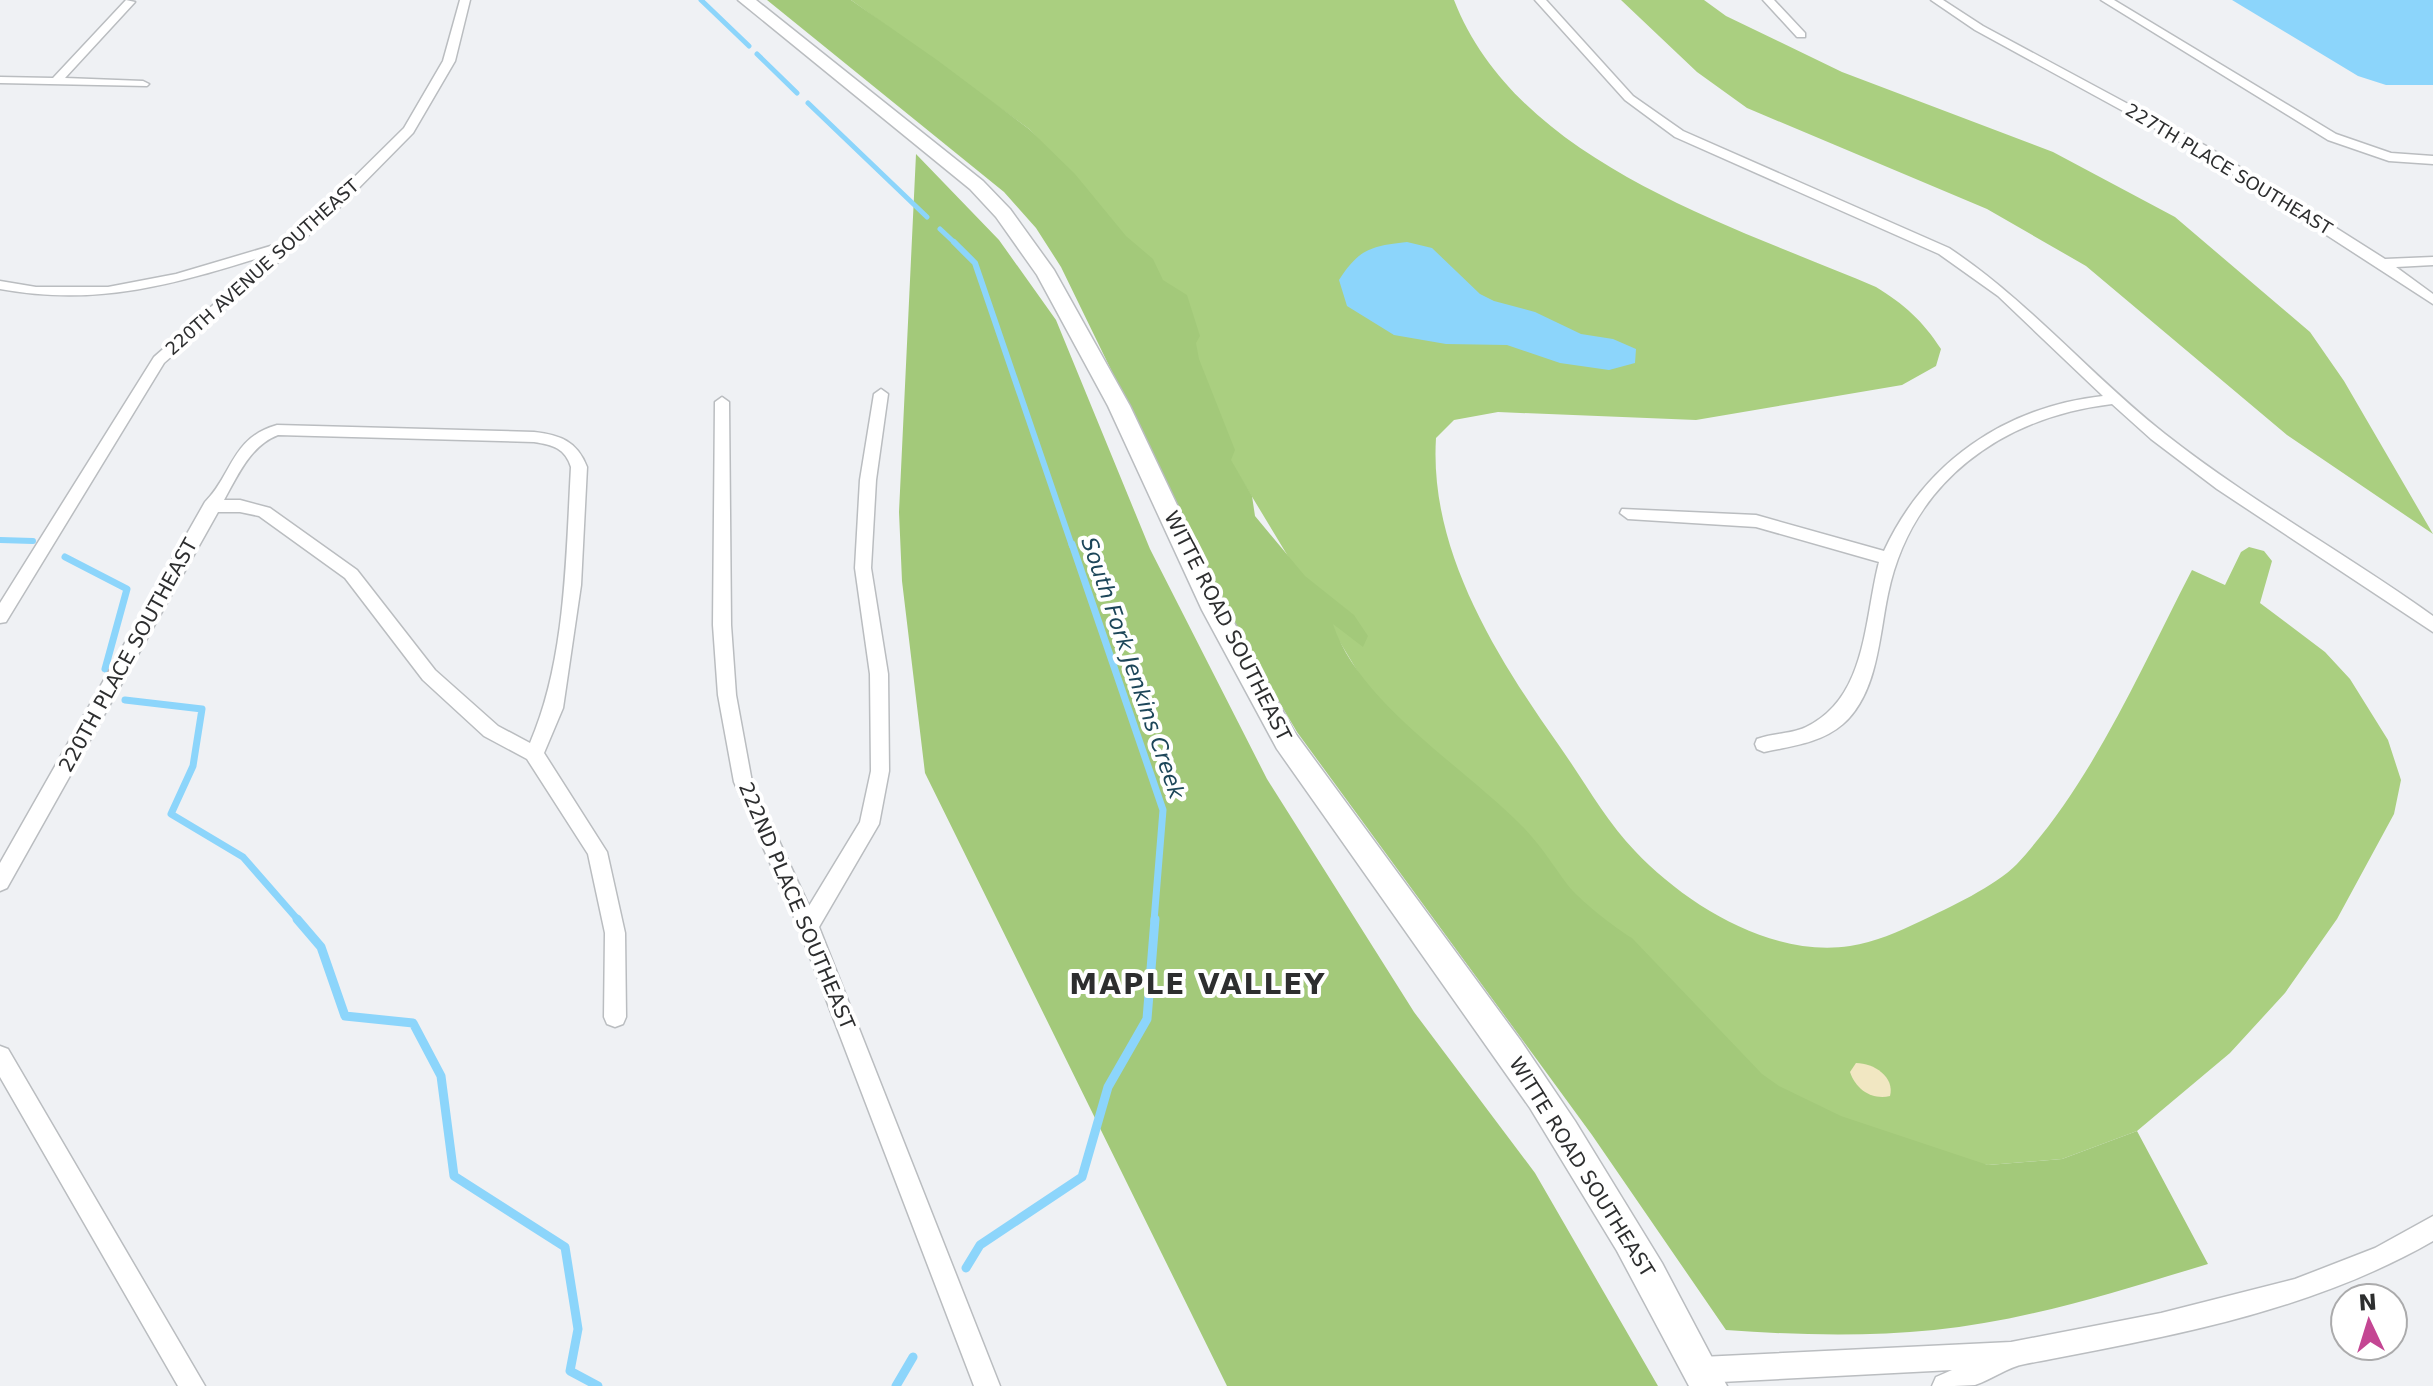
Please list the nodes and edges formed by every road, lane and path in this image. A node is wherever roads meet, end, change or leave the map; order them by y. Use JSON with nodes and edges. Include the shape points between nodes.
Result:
{"nodes":[{"id":1,"x":465,"y":0,"type":"edge"},
{"id":2,"x":746,"y":0,"type":"edge"},
{"id":3,"x":1540,"y":0,"type":"edge"},
{"id":4,"x":1768,"y":0,"type":"edge"},
{"id":5,"x":1936,"y":0,"type":"edge"},
{"id":6,"x":2106,"y":0,"type":"edge"},
{"id":7,"x":130,"y":2,"type":"dead end"},
{"id":8,"x":1801,"y":35,"type":"dead end"},
{"id":9,"x":0,"y":80,"type":"edge"},
{"id":10,"x":57,"y":80,"type":"junction"},
{"id":11,"x":143,"y":84,"type":"dead end"},
{"id":12,"x":2433,"y":160,"type":"edge"},
{"id":13,"x":290,"y":244,"type":"junction"},
{"id":14,"x":2433,"y":261,"type":"edge"},
{"id":15,"x":2382,"y":263,"type":"junction"},
{"id":16,"x":0,"y":285,"type":"edge"},
{"id":17,"x":2433,"y":300,"type":"edge"},
{"id":18,"x":881,"y":394,"type":"dead end"},
{"id":19,"x":2118,"y":399,"type":"junction"},
{"id":20,"x":722,"y":402,"type":"dead end"},
{"id":21,"x":211,"y":506,"type":"junction"},
{"id":22,"x":1628,"y":513,"type":"dead end"},
{"id":23,"x":1889,"y":559,"type":"junction"},
{"id":24,"x":0,"y":617,"type":"edge"},
{"id":25,"x":2433,"y":625,"type":"edge"},
{"id":26,"x":1764,"y":744,"type":"dead end"},
{"id":27,"x":534,"y":754,"type":"junction"},
{"id":28,"x":0,"y":882,"type":"edge"},
{"id":29,"x":808,"y":926,"type":"junction"},
{"id":30,"x":615,"y":1017,"type":"dead end"},
{"id":31,"x":0,"y":1056,"type":"edge"},
{"id":32,"x":2433,"y":1228,"type":"edge"},
{"id":33,"x":2011,"y":1354,"type":"junction"},
{"id":34,"x":1705,"y":1378,"type":"edge"},
{"id":35,"x":192,"y":1386,"type":"edge"},
{"id":36,"x":987,"y":1386,"type":"edge"},
{"id":37,"x":1945,"y":1386,"type":"edge"}],
"edges":[{"from":1,"to":13,"type":"street","name":"220TH AVENUE SOUTHEAST","via":[[449,61],[409,130]]},
{"from":2,"to":34,"type":"street","name":"WITTE ROAD SOUTHEAST","via":[[977,185],[1060,293],[1286,740],[1541,1095],[1642,1259]]},
{"from":3,"to":19,"type":"street","via":[[1629,98],[1655,119],[1689,139],[1944,251],[2019,304]]},
{"from":4,"to":8,"type":"street"},
{"from":5,"to":15,"type":"street","name":"227TH PLACE SOUTHEAST","via":[[2171,130]]},
{"from":6,"to":12,"type":"street","via":[[2332,137],[2389,157]]},
{"from":7,"to":10,"type":"street"},
{"from":9,"to":10,"type":"street"},
{"from":10,"to":11,"type":"street"},
{"from":13,"to":16,"type":"street","via":[[127,289],[80,294]]},
{"from":13,"to":24,"type":"street","name":"220TH AVENUE SOUTHEAST","via":[[159,360]]},
{"from":14,"to":15,"type":"street"},
{"from":15,"to":17,"type":"street","name":"227TH PLACE SOUTHEAST"},
{"from":18,"to":29,"type":"street","via":[[868,480],[863,568],[879,674],[880,771],[869,824]]},
{"from":19,"to":23,"type":"street","via":[[2033,416],[2001,432],[1927,494],[1903,525]]},
{"from":19,"to":25,"type":"street","via":[[2202,469]]},
{"from":20,"to":29,"type":"street","name":"222ND PLACE SOUTHEAST","via":[[727,695],[743,782]]},
{"from":21,"to":27,"type":"street","via":[[264,512],[351,574],[429,675],[491,731]]},
{"from":21,"to":27,"type":"street","name":"220TH PLACE SOUTHEAST","via":[[243,453],[264,435],[293,429],[534,437],[565,443],[579,467],[573,585],[554,708]]},
{"from":21,"to":28,"type":"street","name":"220TH PLACE SOUTHEAST"},
{"from":22,"to":23,"type":"street","via":[[1756,521]]},
{"from":23,"to":26,"type":"street","via":[[1861,686],[1848,711],[1815,735]]},
{"from":27,"to":30,"type":"street","via":[[597,852],[615,933]]},
{"from":29,"to":36,"type":"street","name":"222ND PLACE SOUTHEAST"},
{"from":31,"to":35,"type":"street"},
{"from":32,"to":33,"type":"street","via":[[2382,1257],[2295,1291],[2161,1325]]},
{"from":33,"to":34,"type":"street"},
{"from":33,"to":37,"type":"street"}]}
